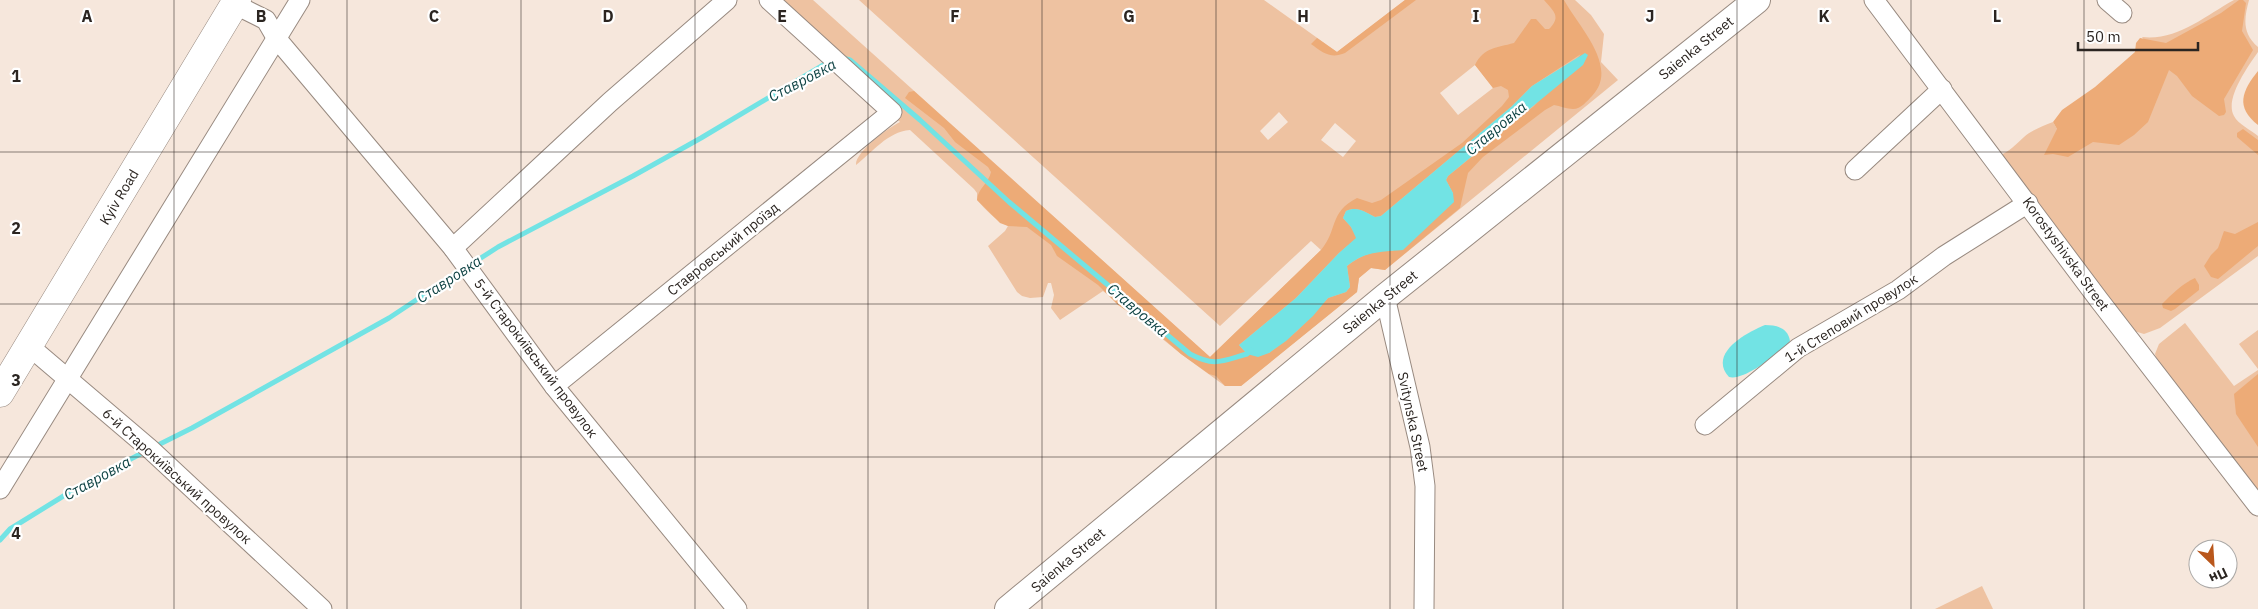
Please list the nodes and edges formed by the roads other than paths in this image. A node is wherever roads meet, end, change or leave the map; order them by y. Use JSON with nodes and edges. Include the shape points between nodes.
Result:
{"nodes":[{"id":1,"x":300,"y":0,"type":"edge"},
{"id":2,"x":727,"y":0,"type":"edge"},
{"id":3,"x":769,"y":0,"type":"edge"},
{"id":4,"x":1757,"y":0,"type":"edge"},
{"id":5,"x":1874,"y":0,"type":"edge"},
{"id":6,"x":2107,"y":0,"type":"edge"},
{"id":7,"x":236,"y":2,"type":"edge"},
{"id":8,"x":2122,"y":13,"type":"dead end"},
{"id":9,"x":277,"y":40,"type":"junction"},
{"id":10,"x":1942,"y":89,"type":"junction"},
{"id":11,"x":1855,"y":170,"type":"dead end"},
{"id":12,"x":2028,"y":203,"type":"junction"},
{"id":13,"x":453,"y":248,"type":"junction"},
{"id":14,"x":1385,"y":297,"type":"junction"},
{"id":15,"x":28,"y":346,"type":"junction"},
{"id":16,"x":68,"y":377,"type":"junction"},
{"id":17,"x":554,"y":386,"type":"junction"},
{"id":18,"x":0,"y":393,"type":"edge"},
{"id":19,"x":1705,"y":425,"type":"dead end"},
{"id":20,"x":0,"y":489,"type":"edge"},
{"id":21,"x":2258,"y":506,"type":"edge"},
{"id":22,"x":322,"y":609,"type":"edge"},
{"id":23,"x":737,"y":609,"type":"edge"},
{"id":24,"x":1008,"y":609,"type":"edge"},
{"id":25,"x":1424,"y":609,"type":"edge"}],
"edges":[{"from":1,"to":9,"type":"street"},
{"from":2,"to":13,"type":"street","via":[[610,102]]},
{"from":3,"to":17,"type":"street","name":"Ставровський проїзд","via":[[892,112]]},
{"from":4,"to":14,"type":"street","name":"Saienka Street"},
{"from":5,"to":10,"type":"street","name":"Korostyshivska Street"},
{"from":6,"to":8,"type":"street"},
{"from":7,"to":9,"type":"street","name":"5-й Старокиївський провулок","via":[[266,20]]},
{"from":7,"to":15,"type":"main road","name":"Kyiv Road"},
{"from":9,"to":13,"type":"street","name":"5-й Старокиївський провулок"},
{"from":9,"to":16,"type":"street"},
{"from":10,"to":11,"type":"street"},
{"from":10,"to":12,"type":"street","name":"Korostyshivska Street"},
{"from":12,"to":19,"type":"street","name":"1-й Степовий провулок","via":[[1944,256],[1898,290],[1798,348]]},
{"from":12,"to":21,"type":"street","name":"Korostyshivska Street"},
{"from":13,"to":17,"type":"street","name":"5-й Старокиївський провулок"},
{"from":14,"to":24,"type":"street","name":"Saienka Street"},
{"from":14,"to":25,"type":"street","name":"Svitynska Street","via":[[1420,447],[1425,486]]},
{"from":15,"to":16,"type":"street","name":"6-й Старокиївський провулок"},
{"from":15,"to":18,"type":"main road","name":"Kyiv Road"},
{"from":16,"to":20,"type":"street"},
{"from":16,"to":22,"type":"street","name":"6-й Старокиївський провулок"},
{"from":17,"to":23,"type":"street","name":"5-й Старокиївський провулок"}]}
